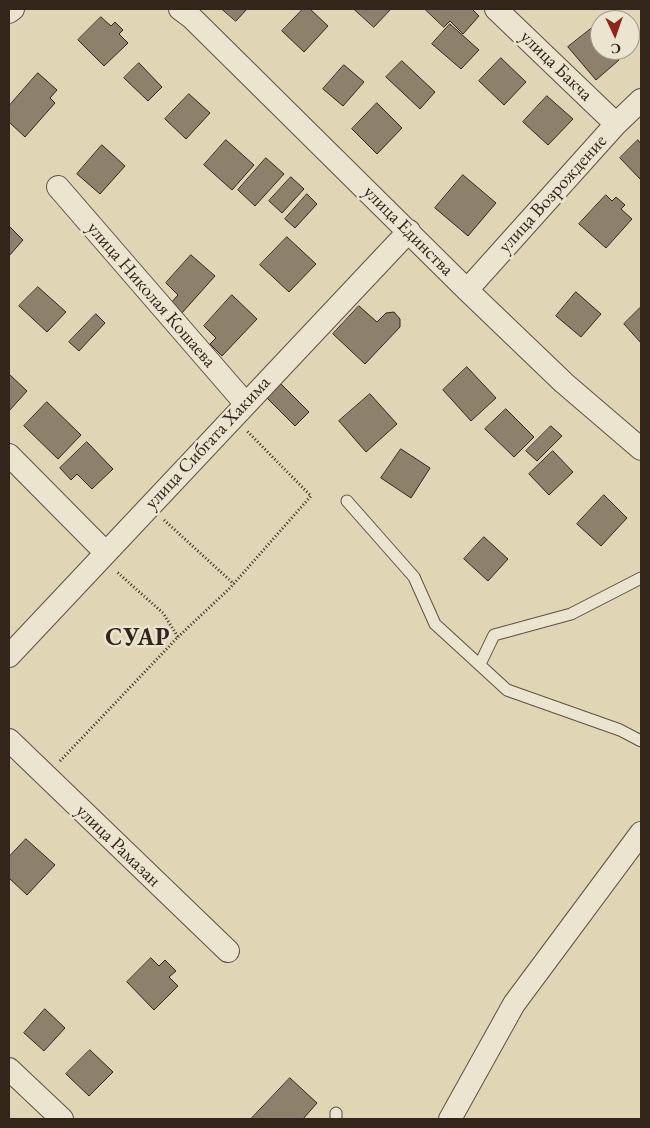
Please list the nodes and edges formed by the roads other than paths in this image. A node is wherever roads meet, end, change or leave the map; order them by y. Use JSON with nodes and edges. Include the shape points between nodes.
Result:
{"nodes":[{"id":1,"x":13,"y":9,"type":"edge"},
{"id":2,"x":180,"y":9,"type":"edge"},
{"id":3,"x":496,"y":9,"type":"edge"},
{"id":4,"x":9,"y":12,"type":"edge"},
{"id":5,"x":641,"y":100,"type":"edge"},
{"id":6,"x":616,"y":124,"type":"junction"},
{"id":7,"x":58,"y":187,"type":"dead end"},
{"id":8,"x":409,"y":231,"type":"junction"},
{"id":9,"x":467,"y":290,"type":"junction"},
{"id":10,"x":239,"y":410,"type":"junction"},
{"id":11,"x":640,"y":446,"type":"edge"},
{"id":12,"x":9,"y":455,"type":"edge"},
{"id":13,"x":347,"y":501,"type":"dead end"},
{"id":14,"x":100,"y":557,"type":"junction"},
{"id":15,"x":641,"y":578,"type":"edge"},
{"id":16,"x":9,"y":656,"type":"edge"},
{"id":17,"x":480,"y":664,"type":"junction"},
{"id":18,"x":9,"y":740,"type":"edge"},
{"id":19,"x":641,"y":741,"type":"edge"},
{"id":20,"x":641,"y":833,"type":"edge"},
{"id":21,"x":228,"y":951,"type":"dead end"},
{"id":22,"x":9,"y":1069,"type":"edge"},
{"id":23,"x":62,"y":1119,"type":"edge"},
{"id":24,"x":450,"y":1119,"type":"edge"}],
"edges":[{"from":1,"to":4,"type":"street"},
{"from":2,"to":8,"type":"street","name":"улица Единства"},
{"from":3,"to":6,"type":"street","name":"улица Бакча"},
{"from":5,"to":6,"type":"street","name":"улица Возрождение"},
{"from":6,"to":9,"type":"street","name":"улица Возрождение"},
{"from":7,"to":10,"type":"street","name":"улица Николая Кошаева"},
{"from":8,"to":9,"type":"street","name":"улица Единства"},
{"from":8,"to":10,"type":"street","name":"улица Сибгата Хакима"},
{"from":9,"to":11,"type":"street","name":"улица Единства","via":[[564,383]]},
{"from":10,"to":14,"type":"street","name":"улица Сибгата Хакима"},
{"from":12,"to":14,"type":"street"},
{"from":13,"to":17,"type":"lane","via":[[414,578],[435,624]]},
{"from":14,"to":16,"type":"street","name":"улица Сибгата Хакима"},
{"from":15,"to":17,"type":"lane","via":[[571,614],[494,635]]},
{"from":17,"to":19,"type":"lane","via":[[507,690],[620,730]]},
{"from":18,"to":21,"type":"street","name":"улица Рамазан"},
{"from":20,"to":24,"type":"street","via":[[514,1004]]},
{"from":22,"to":23,"type":"street"}]}
